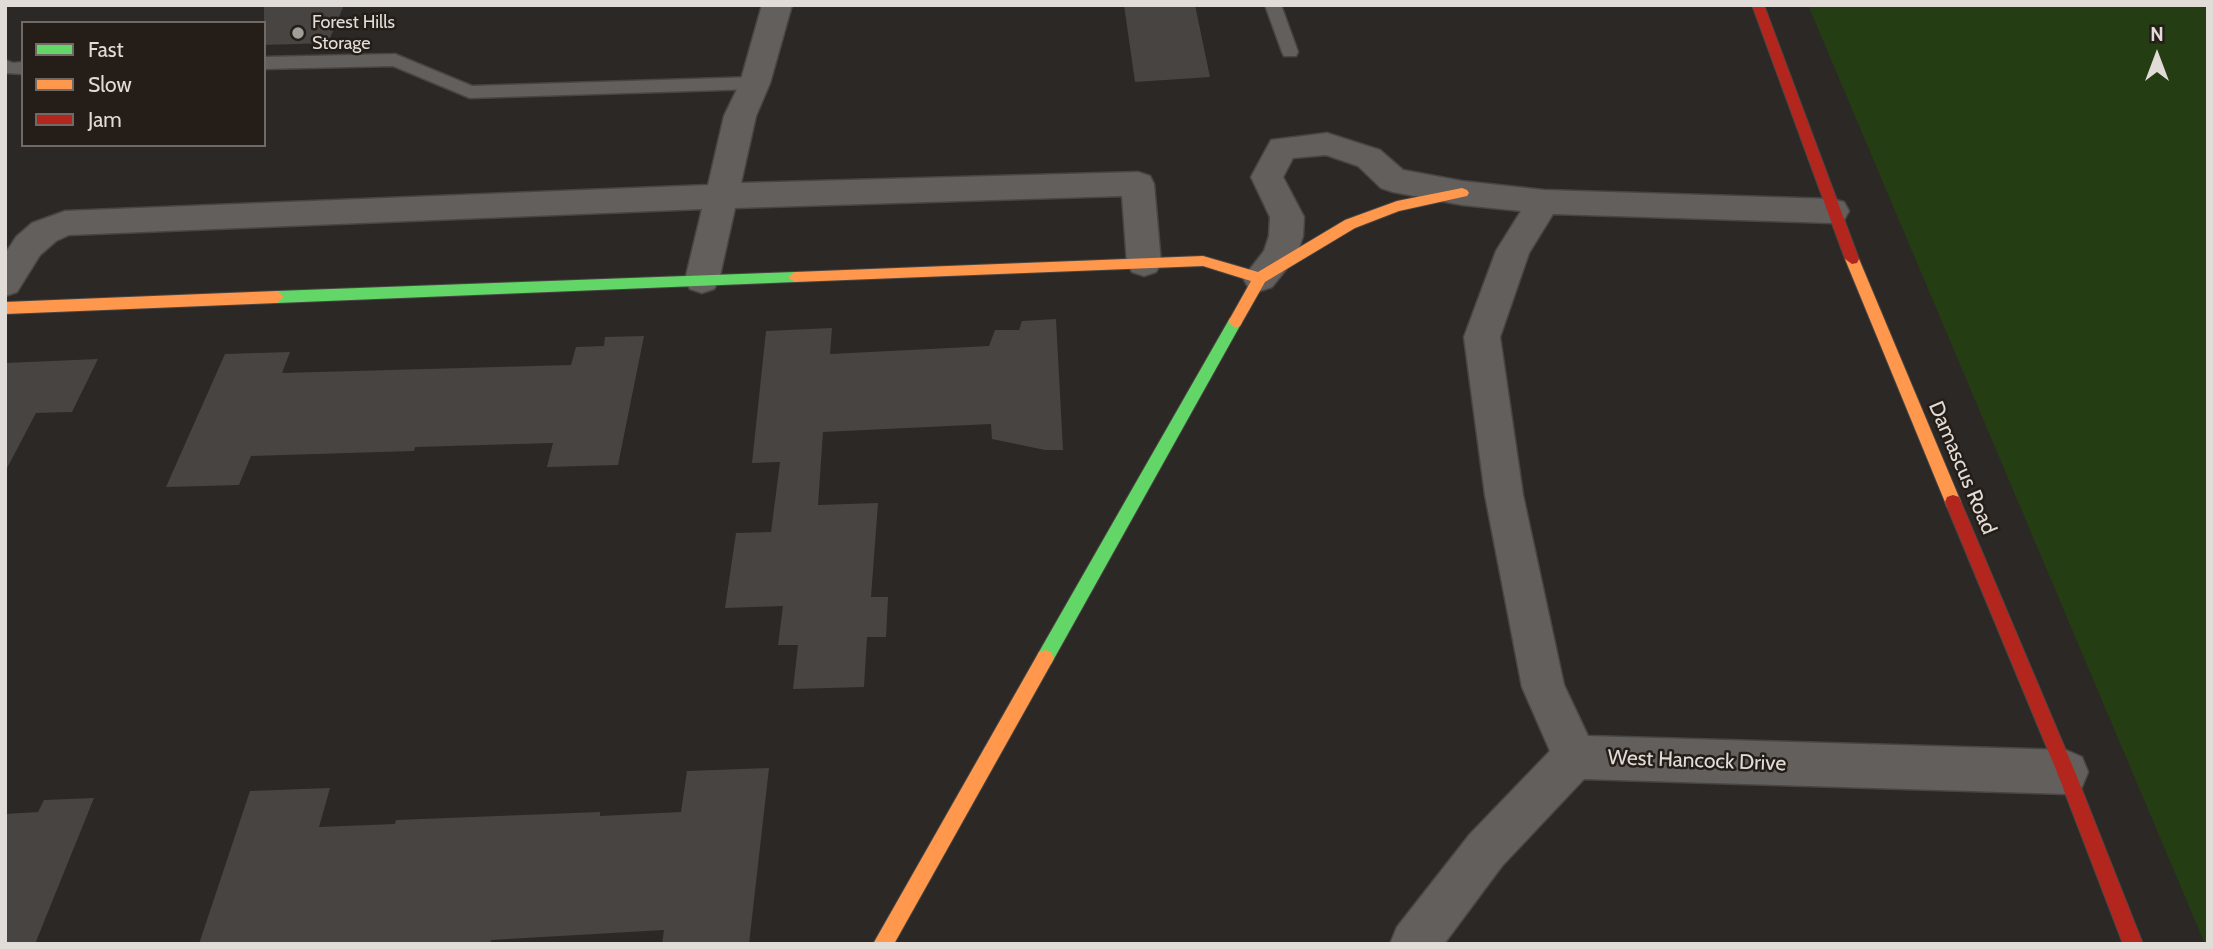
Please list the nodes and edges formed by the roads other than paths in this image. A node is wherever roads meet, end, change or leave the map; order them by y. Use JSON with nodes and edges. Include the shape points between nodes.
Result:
{"nodes":[{"id":1,"x":777,"y":5,"type":"edge"},
{"id":2,"x":1273,"y":5,"type":"edge"},
{"id":3,"x":1758,"y":5,"type":"edge"},
{"id":4,"x":1290,"y":52,"type":"dead end"},
{"id":5,"x":266,"y":63,"type":"edge"},
{"id":6,"x":755,"y":83,"type":"junction"},
{"id":7,"x":1462,"y":193,"type":"junction"},
{"id":8,"x":722,"y":196,"type":"junction"},
{"id":9,"x":1544,"y":202,"type":"junction"},
{"id":10,"x":1832,"y":211,"type":"junction"},
{"id":11,"x":1144,"y":263,"type":"junction"},
{"id":12,"x":1260,"y":278,"type":"junction"},
{"id":13,"x":702,"y":280,"type":"junction"},
{"id":14,"x":5,"y":284,"type":"edge"},
{"id":15,"x":5,"y":308,"type":"edge"},
{"id":16,"x":1575,"y":757,"type":"junction"},
{"id":17,"x":2066,"y":772,"type":"junction"},
{"id":18,"x":883,"y":944,"type":"edge"},
{"id":19,"x":1414,"y":944,"type":"edge"},
{"id":20,"x":2133,"y":944,"type":"edge"}],
"edges":[{"from":1,"to":6,"type":"street"},
{"from":2,"to":4,"type":"lane"},
{"from":3,"to":10,"type":"street","name":"Damascus Road"},
{"from":5,"to":6,"type":"lane","via":[[394,60],[470,92]]},
{"from":6,"to":8,"type":"street","via":[[740,117]]},
{"from":7,"to":9,"type":"street"},
{"from":7,"to":12,"type":"street","via":[[1397,206],[1350,224]]},
{"from":7,"to":12,"type":"street","via":[[1393,180],[1369,158],[1328,144],[1282,148],[1267,177],[1287,217],[1286,236],[1280,253]]},
{"from":8,"to":11,"type":"street","via":[[1138,184]]},
{"from":8,"to":13,"type":"street"},
{"from":8,"to":14,"type":"street","via":[[65,223],[28,246]]},
{"from":9,"to":10,"type":"street"},
{"from":9,"to":16,"type":"street","via":[[1513,251],[1482,337],[1504,495],[1544,687]]},
{"from":10,"to":17,"type":"street","name":"Damascus Road"},
{"from":11,"to":12,"type":"street","via":[[1203,261]]},
{"from":11,"to":13,"type":"street"},
{"from":12,"to":18,"type":"street"},
{"from":13,"to":15,"type":"street"},
{"from":16,"to":17,"type":"street","name":"West Hancock Drive"},
{"from":16,"to":19,"type":"street","via":[[1486,850]]},
{"from":17,"to":20,"type":"street","name":"Damascus Road"}]}
